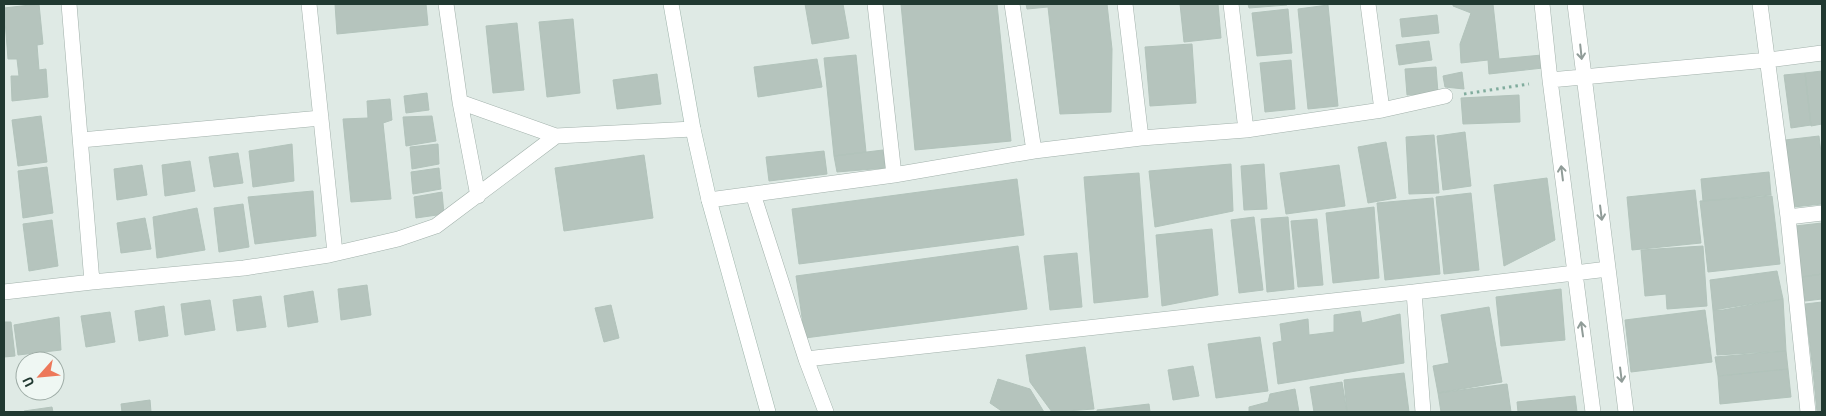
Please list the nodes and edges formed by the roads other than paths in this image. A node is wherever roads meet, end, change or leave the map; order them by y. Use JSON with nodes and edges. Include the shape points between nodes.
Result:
{"nodes":[{"id":1,"x":69,"y":4,"type":"edge"},
{"id":2,"x":309,"y":4,"type":"edge"},
{"id":3,"x":446,"y":4,"type":"edge"},
{"id":4,"x":671,"y":4,"type":"edge"},
{"id":5,"x":875,"y":4,"type":"edge"},
{"id":6,"x":1012,"y":4,"type":"edge"},
{"id":7,"x":1125,"y":4,"type":"edge"},
{"id":8,"x":1230,"y":4,"type":"edge"},
{"id":9,"x":1368,"y":4,"type":"edge"},
{"id":10,"x":1542,"y":4,"type":"edge"},
{"id":11,"x":1575,"y":4,"type":"edge"},
{"id":12,"x":1760,"y":4,"type":"edge"},
{"id":13,"x":1822,"y":53,"type":"edge"},
{"id":14,"x":1768,"y":60,"type":"junction"},
{"id":15,"x":1583,"y":77,"type":"junction"},
{"id":16,"x":1550,"y":80,"type":"junction"},
{"id":17,"x":1445,"y":96,"type":"road end"},
{"id":18,"x":460,"y":102,"type":"junction"},
{"id":19,"x":1382,"y":110,"type":"junction"},
{"id":20,"x":321,"y":118,"type":"junction"},
{"id":21,"x":693,"y":129,"type":"junction"},
{"id":22,"x":1246,"y":130,"type":"junction"},
{"id":23,"x":556,"y":136,"type":"junction"},
{"id":24,"x":1141,"y":138,"type":"junction"},
{"id":25,"x":81,"y":140,"type":"junction"},
{"id":26,"x":1034,"y":151,"type":"junction"},
{"id":27,"x":894,"y":175,"type":"junction"},
{"id":28,"x":753,"y":194,"type":"junction"},
{"id":29,"x":478,"y":196,"type":"junction"},
{"id":30,"x":709,"y":200,"type":"junction"},
{"id":31,"x":1822,"y":213,"type":"edge"},
{"id":32,"x":1788,"y":217,"type":"junction"},
{"id":33,"x":335,"y":254,"type":"junction"},
{"id":34,"x":1608,"y":268,"type":"junction"},
{"id":35,"x":1574,"y":273,"type":"junction"},
{"id":36,"x":92,"y":282,"type":"junction"},
{"id":37,"x":4,"y":292,"type":"edge"},
{"id":38,"x":1414,"y":292,"type":"junction"},
{"id":39,"x":806,"y":359,"type":"junction"},
{"id":40,"x":768,"y":412,"type":"edge"},
{"id":41,"x":826,"y":412,"type":"edge"},
{"id":42,"x":1423,"y":412,"type":"edge"},
{"id":43,"x":1593,"y":412,"type":"edge"},
{"id":44,"x":1626,"y":412,"type":"edge"},
{"id":45,"x":1808,"y":412,"type":"edge"}],
"edges":[{"from":1,"to":25,"type":"street"},
{"from":2,"to":20,"type":"street"},
{"from":3,"to":18,"type":"street"},
{"from":4,"to":21,"type":"street"},
{"from":5,"to":27,"type":"street"},
{"from":6,"to":26,"type":"street"},
{"from":7,"to":24,"type":"street"},
{"from":8,"to":22,"type":"street"},
{"from":9,"to":19,"type":"street"},
{"from":10,"to":16,"type":"street"},
{"from":11,"to":15,"type":"street","one_way":true},
{"from":12,"to":14,"type":"street"},
{"from":13,"to":14,"type":"street"},
{"from":14,"to":15,"type":"street"},
{"from":14,"to":32,"type":"street"},
{"from":15,"to":16,"type":"street"},
{"from":15,"to":34,"type":"street","one_way":true},
{"from":35,"to":16,"type":"street","one_way":true},
{"from":17,"to":19,"type":"street"},
{"from":18,"to":23,"type":"street"},
{"from":18,"to":29,"type":"street"},
{"from":19,"to":22,"type":"street"},
{"from":20,"to":25,"type":"street"},
{"from":20,"to":33,"type":"street"},
{"from":21,"to":23,"type":"street"},
{"from":21,"to":30,"type":"street"},
{"from":22,"to":24,"type":"street"},
{"from":23,"to":29,"type":"street"},
{"from":24,"to":26,"type":"street"},
{"from":25,"to":36,"type":"street"},
{"from":26,"to":27,"type":"street"},
{"from":27,"to":28,"type":"street"},
{"from":28,"to":30,"type":"street"},
{"from":28,"to":39,"type":"street"},
{"from":29,"to":33,"type":"street","via":[[436,226]]},
{"from":30,"to":40,"type":"street"},
{"from":31,"to":32,"type":"street"},
{"from":32,"to":45,"type":"street"},
{"from":33,"to":36,"type":"street","via":[[244,268]]},
{"from":34,"to":35,"type":"street"},
{"from":34,"to":44,"type":"street","one_way":true},
{"from":35,"to":38,"type":"street"},
{"from":43,"to":35,"type":"street","one_way":true},
{"from":36,"to":37,"type":"street"},
{"from":38,"to":39,"type":"street"},
{"from":38,"to":42,"type":"street"},
{"from":39,"to":41,"type":"street"}]}
